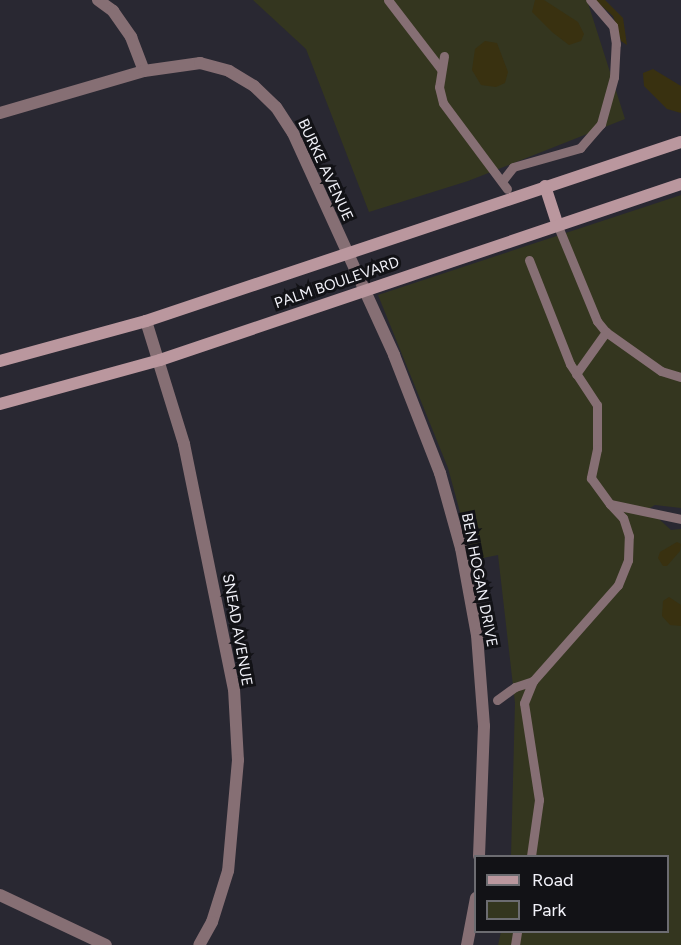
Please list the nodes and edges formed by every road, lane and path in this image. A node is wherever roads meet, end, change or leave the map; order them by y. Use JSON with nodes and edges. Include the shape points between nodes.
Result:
{"nodes":[{"id":1,"x":98,"y":0,"type":"edge"},
{"id":2,"x":388,"y":0,"type":"edge"},
{"id":3,"x":590,"y":0,"type":"edge"},
{"id":4,"x":444,"y":56,"type":"dead end"},
{"id":5,"x":441,"y":69,"type":"junction"},
{"id":6,"x":144,"y":71,"type":"junction"},
{"id":7,"x":0,"y":113,"type":"edge"},
{"id":8,"x":681,"y":142,"type":"edge"},
{"id":9,"x":681,"y":184,"type":"edge"},
{"id":10,"x":544,"y":186,"type":"junction"},
{"id":11,"x":557,"y":224,"type":"junction"},
{"id":12,"x":348,"y":255,"type":"junction"},
{"id":13,"x":529,"y":260,"type":"dead end"},
{"id":14,"x":364,"y":288,"type":"junction"},
{"id":15,"x":146,"y":321,"type":"junction"},
{"id":16,"x":606,"y":332,"type":"junction"},
{"id":17,"x":160,"y":360,"type":"junction"},
{"id":18,"x":0,"y":361,"type":"edge"},
{"id":19,"x":576,"y":374,"type":"junction"},
{"id":20,"x":681,"y":377,"type":"edge"},
{"id":21,"x":0,"y":404,"type":"edge"},
{"id":22,"x":610,"y":504,"type":"junction"},
{"id":23,"x":681,"y":519,"type":"edge"},
{"id":24,"x":533,"y":681,"type":"junction"},
{"id":25,"x":498,"y":700,"type":"dead end"},
{"id":26,"x":479,"y":855,"type":"edge"},
{"id":27,"x":531,"y":855,"type":"edge"},
{"id":28,"x":0,"y":895,"type":"edge"},
{"id":29,"x":474,"y":908,"type":"edge"},
{"id":30,"x":106,"y":945,"type":"edge"},
{"id":31,"x":199,"y":945,"type":"edge"},
{"id":32,"x":467,"y":945,"type":"edge"}],
"edges":[{"from":1,"to":6,"type":"street","via":[[113,11],[131,37]]},
{"from":2,"to":5,"type":"lane"},
{"from":3,"to":5,"type":"lane","via":[[613,26],[616,44],[615,77],[601,124],[580,148],[513,166],[505,184],[443,103]]},
{"from":4,"to":5,"type":"lane"},
{"from":6,"to":7,"type":"street","name":"BURKE AVENUE"},
{"from":6,"to":12,"type":"street","name":"BURKE AVENUE","via":[[200,63],[229,71],[254,86],[276,107],[293,133]]},
{"from":8,"to":10,"type":"street","name":"PALM BOULEVARD"},
{"from":9,"to":11,"type":"street","name":"PALM BOULEVARD"},
{"from":10,"to":11,"type":"street"},
{"from":10,"to":12,"type":"street","name":"PALM BOULEVARD"},
{"from":11,"to":14,"type":"street","name":"PALM BOULEVARD"},
{"from":11,"to":16,"type":"lane","via":[[587,303]]},
{"from":12,"to":14,"type":"street","name":"BURKE AVENUE"},
{"from":12,"to":15,"type":"street","name":"PALM BOULEVARD"},
{"from":13,"to":19,"type":"lane"},
{"from":14,"to":17,"type":"street","name":"PALM BOULEVARD"},
{"from":14,"to":26,"type":"street","name":"BEN HOGAN DRIVE","via":[[440,473],[461,548],[477,635],[484,726]]},
{"from":15,"to":17,"type":"street","name":"SNEAD AVENUE"},
{"from":15,"to":18,"type":"street","name":"PALM BOULEVARD"},
{"from":16,"to":19,"type":"lane"},
{"from":16,"to":20,"type":"lane","via":[[661,371]]},
{"from":17,"to":21,"type":"street","name":"PALM BOULEVARD"},
{"from":17,"to":31,"type":"street","name":"SNEAD AVENUE","via":[[184,444],[234,689],[238,760],[229,860],[212,922]]},
{"from":19,"to":22,"type":"lane","via":[[597,405],[597,449],[591,478]]},
{"from":22,"to":23,"type":"lane"},
{"from":22,"to":24,"type":"lane","via":[[626,525],[629,543],[625,571],[615,590]]},
{"from":24,"to":25,"type":"lane","via":[[514,687]]},
{"from":24,"to":27,"type":"lane","via":[[524,703],[538,800]]},
{"from":28,"to":30,"type":"street"},
{"from":29,"to":32,"type":"street"}]}
